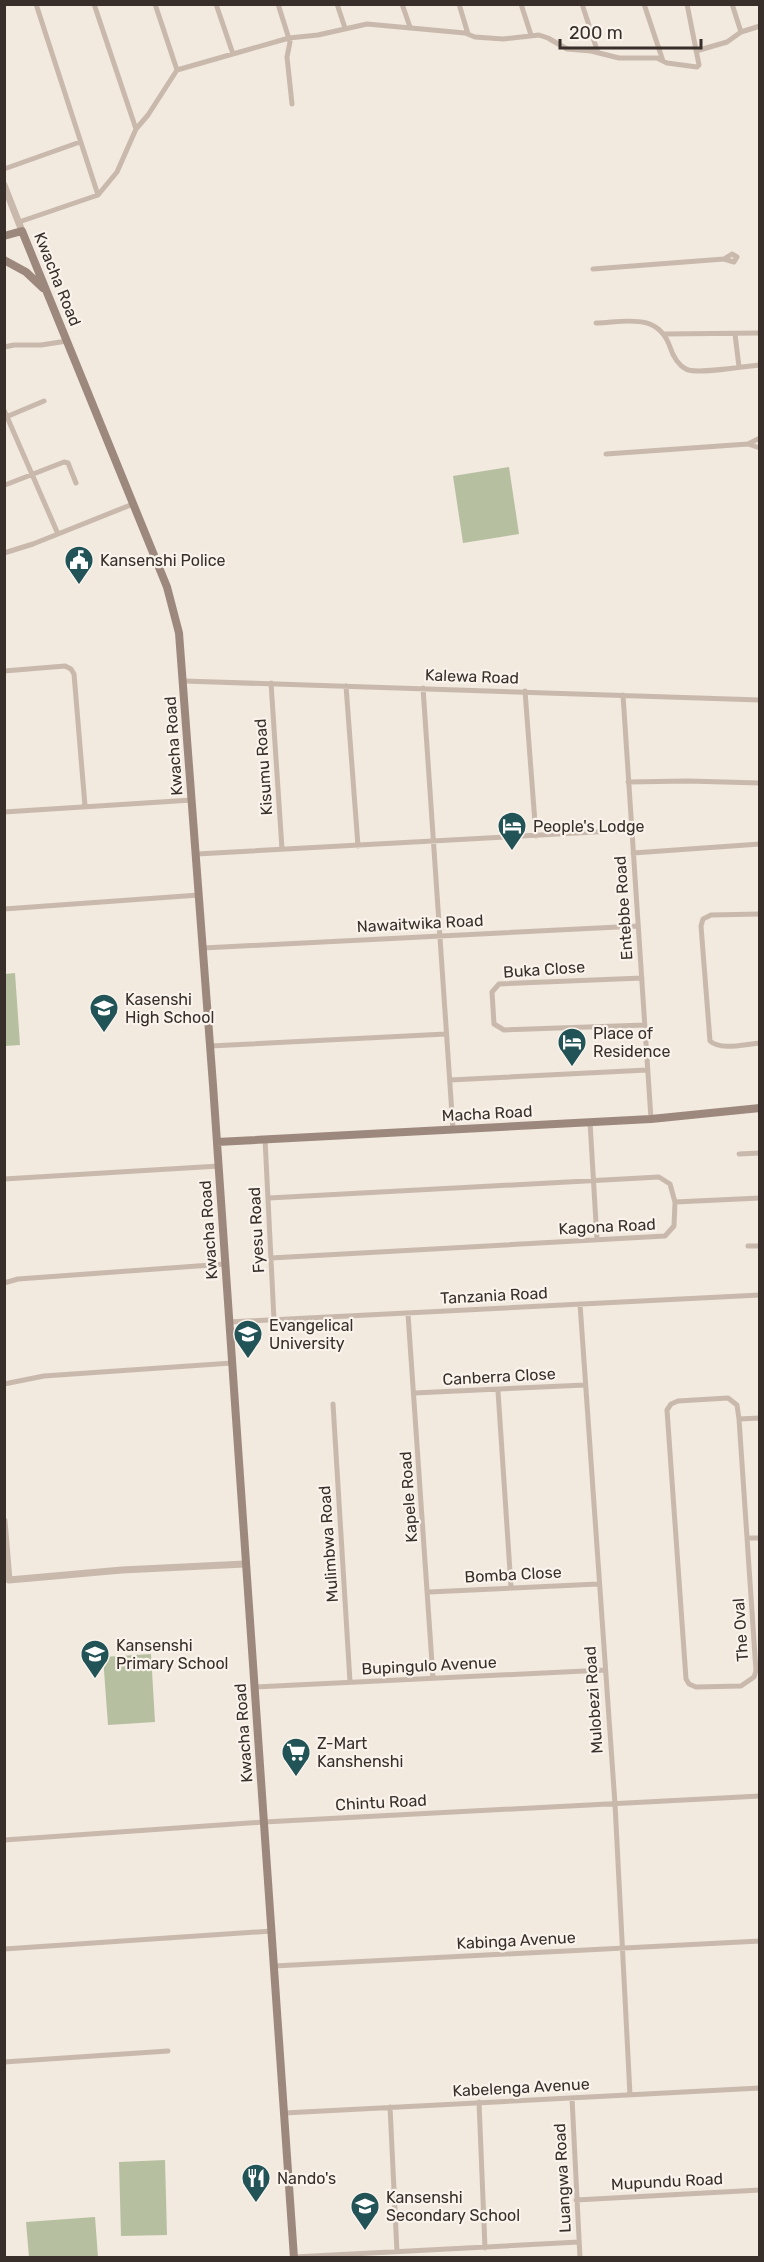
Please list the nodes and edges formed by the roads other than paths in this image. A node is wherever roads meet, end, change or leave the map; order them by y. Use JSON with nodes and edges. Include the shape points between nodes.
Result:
{"nodes":[{"id":1,"x":36,"y":4,"type":"edge"},
{"id":2,"x":94,"y":4,"type":"edge"},
{"id":3,"x":155,"y":4,"type":"edge"},
{"id":4,"x":216,"y":4,"type":"edge"},
{"id":5,"x":278,"y":4,"type":"edge"},
{"id":6,"x":337,"y":4,"type":"edge"},
{"id":7,"x":402,"y":4,"type":"edge"},
{"id":8,"x":459,"y":4,"type":"edge"},
{"id":9,"x":521,"y":4,"type":"edge"},
{"id":10,"x":582,"y":4,"type":"edge"},
{"id":11,"x":644,"y":4,"type":"edge"},
{"id":12,"x":687,"y":4,"type":"edge"},
{"id":13,"x":732,"y":4,"type":"edge"},
{"id":14,"x":410,"y":27,"type":"junction"},
{"id":15,"x":759,"y":27,"type":"edge"},
{"id":16,"x":345,"y":28,"type":"junction"},
{"id":17,"x":741,"y":32,"type":"junction"},
{"id":18,"x":468,"y":34,"type":"junction"},
{"id":19,"x":531,"y":35,"type":"junction"},
{"id":20,"x":289,"y":38,"type":"junction"},
{"id":21,"x":696,"y":51,"type":"junction"},
{"id":22,"x":598,"y":53,"type":"junction"},
{"id":23,"x":232,"y":54,"type":"junction"},
{"id":24,"x":663,"y":61,"type":"junction"},
{"id":25,"x":177,"y":70,"type":"junction"},
{"id":26,"x":292,"y":104,"type":"dead end"},
{"id":27,"x":136,"y":129,"type":"junction"},
{"id":28,"x":80,"y":142,"type":"junction"},
{"id":29,"x":4,"y":169,"type":"edge"},
{"id":30,"x":4,"y":185,"type":"edge"},
{"id":31,"x":98,"y":195,"type":"junction"},
{"id":32,"x":20,"y":226,"type":"junction"},
{"id":33,"x":4,"y":236,"type":"edge"},
{"id":34,"x":724,"y":259,"type":"dead end"},
{"id":35,"x":4,"y":260,"type":"edge"},
{"id":36,"x":593,"y":269,"type":"dead end"},
{"id":37,"x":47,"y":293,"type":"junction"},
{"id":38,"x":596,"y":323,"type":"dead end"},
{"id":39,"x":759,"y":333,"type":"edge"},
{"id":40,"x":665,"y":334,"type":"junction"},
{"id":41,"x":735,"y":334,"type":"junction"},
{"id":42,"x":67,"y":340,"type":"junction"},
{"id":43,"x":4,"y":347,"type":"edge"},
{"id":44,"x":759,"y":364,"type":"edge"},
{"id":45,"x":738,"y":366,"type":"junction"},
{"id":46,"x":44,"y":401,"type":"dead end"},
{"id":47,"x":5,"y":415,"type":"edge"},
{"id":48,"x":759,"y":438,"type":"edge"},
{"id":49,"x":748,"y":444,"type":"junction"},
{"id":50,"x":759,"y":448,"type":"edge"},
{"id":51,"x":606,"y":454,"type":"dead end"},
{"id":52,"x":32,"y":475,"type":"junction"},
{"id":53,"x":76,"y":483,"type":"dead end"},
{"id":54,"x":5,"y":485,"type":"edge"},
{"id":55,"x":133,"y":504,"type":"junction"},
{"id":56,"x":58,"y":534,"type":"junction"},
{"id":57,"x":4,"y":553,"type":"edge"},
{"id":58,"x":4,"y":671,"type":"edge"},
{"id":59,"x":184,"y":681,"type":"junction"},
{"id":60,"x":271,"y":683,"type":"junction"},
{"id":61,"x":346,"y":686,"type":"junction"},
{"id":62,"x":423,"y":688,"type":"junction"},
{"id":63,"x":525,"y":691,"type":"junction"},
{"id":64,"x":623,"y":695,"type":"junction"},
{"id":65,"x":759,"y":700,"type":"edge"},
{"id":66,"x":628,"y":783,"type":"junction"},
{"id":67,"x":759,"y":783,"type":"edge"},
{"id":68,"x":192,"y":800,"type":"junction"},
{"id":69,"x":85,"y":806,"type":"junction"},
{"id":70,"x":4,"y":812,"type":"edge"},
{"id":71,"x":631,"y":830,"type":"junction"},
{"id":72,"x":536,"y":836,"type":"junction"},
{"id":73,"x":433,"y":842,"type":"junction"},
{"id":74,"x":759,"y":844,"type":"edge"},
{"id":75,"x":358,"y":846,"type":"junction"},
{"id":76,"x":282,"y":849,"type":"junction"},
{"id":77,"x":633,"y":853,"type":"junction"},
{"id":78,"x":197,"y":854,"type":"junction"},
{"id":79,"x":200,"y":895,"type":"junction"},
{"id":80,"x":4,"y":909,"type":"edge"},
{"id":81,"x":759,"y":914,"type":"edge"},
{"id":82,"x":638,"y":926,"type":"junction"},
{"id":83,"x":440,"y":935,"type":"junction"},
{"id":84,"x":203,"y":948,"type":"junction"},
{"id":85,"x":642,"y":978,"type":"junction"},
{"id":86,"x":645,"y":1024,"type":"junction"},
{"id":87,"x":446,"y":1034,"type":"junction"},
{"id":88,"x":759,"y":1043,"type":"edge"},
{"id":89,"x":210,"y":1046,"type":"junction"},
{"id":90,"x":647,"y":1070,"type":"junction"},
{"id":91,"x":450,"y":1080,"type":"junction"},
{"id":92,"x":759,"y":1107,"type":"edge"},
{"id":93,"x":651,"y":1119,"type":"junction"},
{"id":94,"x":590,"y":1122,"type":"junction"},
{"id":95,"x":453,"y":1130,"type":"junction"},
{"id":96,"x":265,"y":1140,"type":"junction"},
{"id":97,"x":217,"y":1142,"type":"junction"},
{"id":98,"x":759,"y":1153,"type":"edge"},
{"id":99,"x":739,"y":1154,"type":"dead end"},
{"id":100,"x":219,"y":1166,"type":"junction"},
{"id":101,"x":4,"y":1179,"type":"edge"},
{"id":102,"x":593,"y":1181,"type":"junction"},
{"id":103,"x":269,"y":1198,"type":"junction"},
{"id":104,"x":759,"y":1198,"type":"edge"},
{"id":105,"x":675,"y":1202,"type":"junction"},
{"id":106,"x":597,"y":1240,"type":"junction"},
{"id":107,"x":748,"y":1246,"type":"dead end"},
{"id":108,"x":759,"y":1246,"type":"edge"},
{"id":109,"x":271,"y":1258,"type":"junction"},
{"id":110,"x":225,"y":1263,"type":"junction"},
{"id":111,"x":4,"y":1283,"type":"edge"},
{"id":112,"x":759,"y":1295,"type":"edge"},
{"id":113,"x":580,"y":1304,"type":"junction"},
{"id":114,"x":408,"y":1314,"type":"junction"},
{"id":115,"x":274,"y":1320,"type":"junction"},
{"id":116,"x":229,"y":1322,"type":"junction"},
{"id":117,"x":232,"y":1363,"type":"junction"},
{"id":118,"x":4,"y":1384,"type":"edge"},
{"id":119,"x":585,"y":1385,"type":"junction"},
{"id":120,"x":498,"y":1391,"type":"junction"},
{"id":121,"x":414,"y":1393,"type":"junction"},
{"id":122,"x":333,"y":1404,"type":"dead end"},
{"id":123,"x":759,"y":1418,"type":"edge"},
{"id":124,"x":739,"y":1419,"type":"junction"},
{"id":125,"x":4,"y":1521,"type":"edge"},
{"id":126,"x":747,"y":1538,"type":"junction"},
{"id":127,"x":759,"y":1538,"type":"edge"},
{"id":128,"x":245,"y":1564,"type":"junction"},
{"id":129,"x":7,"y":1580,"type":"edge"},
{"id":130,"x":598,"y":1584,"type":"junction"},
{"id":131,"x":511,"y":1587,"type":"junction"},
{"id":132,"x":429,"y":1592,"type":"junction"},
{"id":133,"x":758,"y":1661,"type":"edge"},
{"id":134,"x":605,"y":1670,"type":"junction"},
{"id":135,"x":434,"y":1678,"type":"junction"},
{"id":136,"x":350,"y":1682,"type":"junction"},
{"id":137,"x":255,"y":1687,"type":"junction"},
{"id":138,"x":759,"y":1796,"type":"edge"},
{"id":139,"x":615,"y":1804,"type":"junction"},
{"id":140,"x":264,"y":1822,"type":"junction"},
{"id":141,"x":4,"y":1840,"type":"edge"},
{"id":142,"x":272,"y":1931,"type":"junction"},
{"id":143,"x":759,"y":1941,"type":"edge"},
{"id":144,"x":622,"y":1948,"type":"junction"},
{"id":145,"x":4,"y":1949,"type":"edge"},
{"id":146,"x":274,"y":1966,"type":"junction"},
{"id":147,"x":168,"y":2051,"type":"dead end"},
{"id":148,"x":4,"y":2062,"type":"edge"},
{"id":149,"x":759,"y":2088,"type":"edge"},
{"id":150,"x":630,"y":2095,"type":"junction"},
{"id":151,"x":572,"y":2098,"type":"junction"},
{"id":152,"x":479,"y":2102,"type":"junction"},
{"id":153,"x":390,"y":2107,"type":"junction"},
{"id":154,"x":284,"y":2113,"type":"junction"},
{"id":155,"x":759,"y":2190,"type":"edge"},
{"id":156,"x":576,"y":2200,"type":"junction"},
{"id":157,"x":579,"y":2242,"type":"junction"},
{"id":158,"x":485,"y":2248,"type":"junction"},
{"id":159,"x":474,"y":2249,"type":"junction"},
{"id":160,"x":397,"y":2252,"type":"junction"},
{"id":161,"x":294,"y":2257,"type":"edge"},
{"id":162,"x":475,"y":2258,"type":"edge"},
{"id":163,"x":580,"y":2258,"type":"edge"}],
"edges":[{"from":1,"to":28,"type":"street"},
{"from":2,"to":27,"type":"street"},
{"from":3,"to":25,"type":"street"},
{"from":4,"to":23,"type":"street"},
{"from":5,"to":20,"type":"street"},
{"from":6,"to":16,"type":"street"},
{"from":7,"to":14,"type":"street"},
{"from":8,"to":18,"type":"street"},
{"from":9,"to":19,"type":"street"},
{"from":10,"to":22,"type":"street"},
{"from":11,"to":24,"type":"street"},
{"from":12,"to":21,"type":"street"},
{"from":13,"to":17,"type":"street"},
{"from":14,"to":16,"type":"street","via":[[371,24]]},
{"from":14,"to":18,"type":"street"},
{"from":15,"to":17,"type":"street"},
{"from":16,"to":20,"type":"street"},
{"from":17,"to":21,"type":"street","via":[[727,42]]},
{"from":18,"to":19,"type":"street","via":[[503,39]]},
{"from":19,"to":22,"type":"street","via":[[548,38],[567,49]]},
{"from":20,"to":23,"type":"street"},
{"from":20,"to":26,"type":"street"},
{"from":21,"to":24,"type":"street","via":[[697,67]]},
{"from":22,"to":24,"type":"street"},
{"from":23,"to":25,"type":"street"},
{"from":25,"to":27,"type":"street"},
{"from":27,"to":31,"type":"street","via":[[117,172]]},
{"from":28,"to":29,"type":"street"},
{"from":28,"to":31,"type":"street"},
{"from":30,"to":32,"type":"street"},
{"from":31,"to":32,"type":"street"},
{"from":32,"to":33,"type":"main road"},
{"from":32,"to":37,"type":"main road","name":"Kwacha Road"},
{"from":34,"to":36,"type":"street"},
{"from":35,"to":37,"type":"main road","via":[[26,272]]},
{"from":37,"to":42,"type":"main road","name":"Kwacha Road"},
{"from":38,"to":40,"type":"street","via":[[646,322]]},
{"from":39,"to":41,"type":"street"},
{"from":40,"to":41,"type":"street"},
{"from":40,"to":45,"type":"street","via":[[674,356],[686,369]]},
{"from":41,"to":45,"type":"street"},
{"from":42,"to":43,"type":"street"},
{"from":42,"to":55,"type":"main road","name":"Kwacha Road"},
{"from":44,"to":45,"type":"street"},
{"from":46,"to":47,"type":"street"},
{"from":47,"to":52,"type":"street"},
{"from":48,"to":49,"type":"street"},
{"from":49,"to":50,"type":"street"},
{"from":49,"to":51,"type":"street"},
{"from":52,"to":53,"type":"street","via":[[64,462]]},
{"from":52,"to":54,"type":"street"},
{"from":52,"to":56,"type":"street"},
{"from":55,"to":56,"type":"street"},
{"from":55,"to":59,"type":"main road","name":"Kwacha Road","via":[[174,610]]},
{"from":56,"to":57,"type":"street"},
{"from":58,"to":69,"type":"street","via":[[65,666],[74,674]]},
{"from":59,"to":60,"type":"street","name":"Kalewa Road"},
{"from":59,"to":68,"type":"main road","name":"Kwacha Road"},
{"from":60,"to":61,"type":"street","name":"Kalewa Road"},
{"from":60,"to":76,"type":"street","name":"Kisumu Road"},
{"from":61,"to":62,"type":"street","name":"Kalewa Road"},
{"from":61,"to":75,"type":"street"},
{"from":62,"to":63,"type":"street","name":"Kalewa Road"},
{"from":62,"to":73,"type":"street"},
{"from":63,"to":64,"type":"street","name":"Kalewa Road"},
{"from":63,"to":72,"type":"street"},
{"from":64,"to":65,"type":"street","name":"Kalewa Road"},
{"from":64,"to":66,"type":"street","name":"Entebbe Road"},
{"from":66,"to":67,"type":"street"},
{"from":66,"to":71,"type":"street","name":"Entebbe Road"},
{"from":68,"to":69,"type":"street"},
{"from":68,"to":78,"type":"main road","name":"Kwacha Road"},
{"from":69,"to":70,"type":"street"},
{"from":71,"to":72,"type":"street"},
{"from":71,"to":77,"type":"street","name":"Entebbe Road"},
{"from":72,"to":73,"type":"street"},
{"from":73,"to":75,"type":"street"},
{"from":73,"to":83,"type":"street"},
{"from":74,"to":77,"type":"street"},
{"from":75,"to":76,"type":"street"},
{"from":76,"to":78,"type":"street"},
{"from":77,"to":82,"type":"street","name":"Entebbe Road"},
{"from":78,"to":79,"type":"main road","name":"Kwacha Road"},
{"from":79,"to":80,"type":"street"},
{"from":79,"to":84,"type":"main road","name":"Kwacha Road"},
{"from":81,"to":88,"type":"street","via":[[711,915],[700,926],[710,1041],[722,1046]]},
{"from":82,"to":83,"type":"street","name":"Nawaitwika Road"},
{"from":82,"to":85,"type":"street","name":"Entebbe Road"},
{"from":83,"to":84,"type":"street","name":"Nawaitwika Road"},
{"from":83,"to":87,"type":"street"},
{"from":84,"to":89,"type":"main road","name":"Kwacha Road"},
{"from":85,"to":86,"type":"street","name":"Entebbe Road"},
{"from":85,"to":86,"type":"street","name":"Buka Close","via":[[499,984],[492,992],[493,1018],[494,1024],[504,1030]]},
{"from":86,"to":90,"type":"street","name":"Entebbe Road"},
{"from":87,"to":89,"type":"street"},
{"from":87,"to":91,"type":"street"},
{"from":89,"to":97,"type":"main road","name":"Kwacha Road"},
{"from":90,"to":91,"type":"street"},
{"from":90,"to":93,"type":"street","name":"Entebbe Road"},
{"from":91,"to":95,"type":"street"},
{"from":92,"to":93,"type":"main road","name":"Macha Road"},
{"from":93,"to":94,"type":"main road","name":"Macha Road"},
{"from":94,"to":95,"type":"main road","name":"Macha Road"},
{"from":94,"to":102,"type":"street"},
{"from":95,"to":96,"type":"main road","name":"Macha Road"},
{"from":96,"to":97,"type":"main road","name":"Macha Road"},
{"from":96,"to":103,"type":"street","name":"Fyesu Road"},
{"from":97,"to":100,"type":"main road","name":"Kwacha Road"},
{"from":98,"to":99,"type":"street"},
{"from":100,"to":101,"type":"street"},
{"from":100,"to":110,"type":"main road","name":"Kwacha Road"},
{"from":102,"to":103,"type":"street","name":"Kagona Road"},
{"from":102,"to":105,"type":"street","name":"Kagona Road","via":[[659,1177],[670,1184]]},
{"from":102,"to":106,"type":"street"},
{"from":103,"to":109,"type":"street","name":"Fyesu Road"},
{"from":104,"to":105,"type":"street"},
{"from":105,"to":106,"type":"street","name":"Kagona Road","via":[[674,1226],[665,1236]]},
{"from":106,"to":109,"type":"street","name":"Kagona Road"},
{"from":107,"to":108,"type":"street"},
{"from":109,"to":115,"type":"street","name":"Fyesu Road"},
{"from":110,"to":111,"type":"street"},
{"from":110,"to":116,"type":"main road","name":"Kwacha Road"},
{"from":112,"to":113,"type":"street","name":"Tanzania Road"},
{"from":113,"to":114,"type":"street","name":"Tanzania Road"},
{"from":113,"to":119,"type":"street","name":"Mulobezi Road"},
{"from":114,"to":115,"type":"street","name":"Tanzania Road"},
{"from":114,"to":121,"type":"street","name":"Kapele Road"},
{"from":115,"to":116,"type":"street","name":"Tanzania Road"},
{"from":116,"to":117,"type":"main road","name":"Kwacha Road"},
{"from":117,"to":118,"type":"street","via":[[44,1376]]},
{"from":117,"to":128,"type":"main road","name":"Kwacha Road"},
{"from":119,"to":120,"type":"street","name":"Canberra Close"},
{"from":119,"to":130,"type":"street","name":"Mulobezi Road"},
{"from":120,"to":121,"type":"street","name":"Canberra Close"},
{"from":120,"to":131,"type":"street"},
{"from":121,"to":132,"type":"street","name":"Kapele Road"},
{"from":122,"to":136,"type":"street","name":"Mulimbwa Road"},
{"from":123,"to":124,"type":"street"},
{"from":124,"to":126,"type":"street","name":"The Oval"},
{"from":124,"to":133,"type":"street","name":"The Oval","via":[[737,1405],[728,1398],[678,1401],[667,1410],[686,1679],[696,1687],[741,1686],[754,1677]]},
{"from":125,"to":129,"type":"street"},
{"from":126,"to":127,"type":"street"},
{"from":126,"to":133,"type":"street","name":"The Oval"},
{"from":128,"to":129,"type":"street"},
{"from":128,"to":137,"type":"main road","name":"Kwacha Road"},
{"from":130,"to":131,"type":"street","name":"Bomba Close"},
{"from":130,"to":134,"type":"street","name":"Mulobezi Road"},
{"from":131,"to":132,"type":"street","name":"Bomba Close"},
{"from":132,"to":135,"type":"street","name":"Kapele Road"},
{"from":134,"to":135,"type":"street","name":"Bupingulo Avenue"},
{"from":134,"to":139,"type":"street","name":"Mulobezi Road"},
{"from":135,"to":136,"type":"street","name":"Bupingulo Avenue"},
{"from":136,"to":137,"type":"street","name":"Bupingulo Avenue"},
{"from":137,"to":140,"type":"main road","name":"Kwacha Road"},
{"from":138,"to":139,"type":"street","name":"Chintu Road"},
{"from":139,"to":140,"type":"street","name":"Chintu Road"},
{"from":139,"to":144,"type":"street","name":"Mulobezi Road"},
{"from":140,"to":141,"type":"street","name":"Chintu Road"},
{"from":140,"to":142,"type":"main road","name":"Kwacha Road"},
{"from":142,"to":145,"type":"street"},
{"from":142,"to":146,"type":"main road","name":"Kwacha Road"},
{"from":143,"to":144,"type":"street","name":"Kabinga Avenue"},
{"from":144,"to":146,"type":"street","name":"Kabinga Avenue"},
{"from":144,"to":150,"type":"street","name":"Mulobezi Road"},
{"from":146,"to":154,"type":"main road","name":"Kwacha Road"},
{"from":147,"to":148,"type":"street"},
{"from":149,"to":150,"type":"street","name":"Kabelenga Avenue"},
{"from":150,"to":151,"type":"street","name":"Kabelenga Avenue"},
{"from":151,"to":152,"type":"street","name":"Kabelenga Avenue"},
{"from":151,"to":156,"type":"street","name":"Luangwa Road"},
{"from":152,"to":153,"type":"street","name":"Kabelenga Avenue"},
{"from":152,"to":158,"type":"street"},
{"from":153,"to":154,"type":"street","name":"Kabelenga Avenue"},
{"from":153,"to":160,"type":"street"},
{"from":154,"to":161,"type":"main road","name":"Kwacha Road"},
{"from":155,"to":156,"type":"street","name":"Mupundu Road"},
{"from":156,"to":157,"type":"street","name":"Luangwa Road"},
{"from":157,"to":158,"type":"street"},
{"from":157,"to":163,"type":"street","name":"Luangwa Road"},
{"from":158,"to":159,"type":"street"},
{"from":159,"to":160,"type":"street"},
{"from":159,"to":162,"type":"street"},
{"from":160,"to":161,"type":"street"}]}
